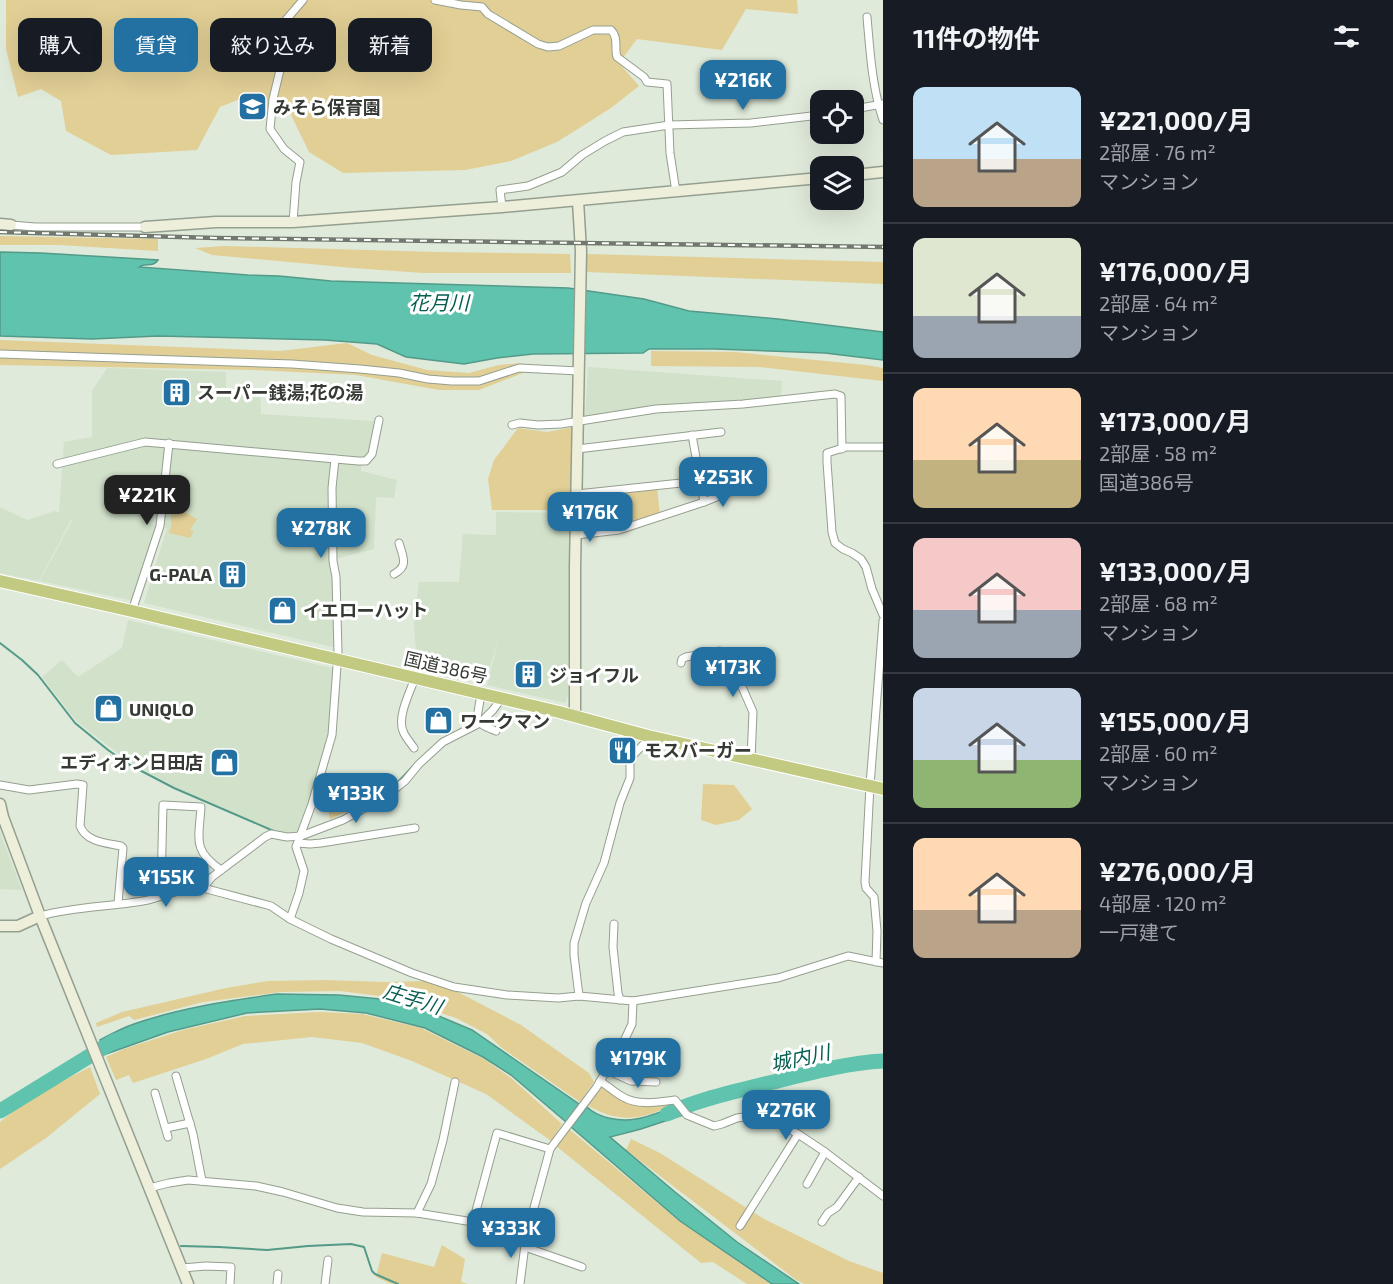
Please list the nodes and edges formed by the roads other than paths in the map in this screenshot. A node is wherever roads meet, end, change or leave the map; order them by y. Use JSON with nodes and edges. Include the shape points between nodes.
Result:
{"nodes":[{"id":1,"x":303,"y":0,"type":"edge"},
{"id":2,"x":435,"y":0,"type":"edge"},
{"id":3,"x":867,"y":17,"type":"dead end"},
{"id":4,"x":880,"y":104,"type":"edge"},
{"id":5,"x":864,"y":108,"type":"edge"},
{"id":6,"x":810,"y":116,"type":"edge"},
{"id":7,"x":883,"y":120,"type":"edge"},
{"id":8,"x":669,"y":125,"type":"junction"},
{"id":9,"x":883,"y":172,"type":"edge"},
{"id":10,"x":864,"y":174,"type":"edge"},
{"id":11,"x":810,"y":179,"type":"edge"},
{"id":12,"x":676,"y":192,"type":"junction"},
{"id":13,"x":578,"y":201,"type":"junction"},
{"id":14,"x":502,"y":207,"type":"junction"},
{"id":15,"x":293,"y":222,"type":"junction"},
{"id":16,"x":5,"y":225,"type":"edge"},
{"id":17,"x":145,"y":227,"type":"joint"},
{"id":18,"x":0,"y":354,"type":"edge"},
{"id":19,"x":579,"y":370,"type":"junction"},
{"id":20,"x":379,"y":420,"type":"dead end"},
{"id":21,"x":578,"y":421,"type":"junction"},
{"id":22,"x":512,"y":425,"type":"dead end"},
{"id":23,"x":722,"y":432,"type":"dead end"},
{"id":24,"x":692,"y":435,"type":"junction"},
{"id":25,"x":169,"y":443,"type":"junction"},
{"id":26,"x":883,"y":447,"type":"edge"},
{"id":27,"x":842,"y":448,"type":"junction"},
{"id":28,"x":577,"y":449,"type":"junction"},
{"id":29,"x":335,"y":459,"type":"junction"},
{"id":30,"x":57,"y":464,"type":"dead end"},
{"id":31,"x":700,"y":481,"type":"junction"},
{"id":32,"x":734,"y":490,"type":"dead end"},
{"id":33,"x":577,"y":494,"type":"junction"},
{"id":34,"x":704,"y":502,"type":"junction"},
{"id":35,"x":576,"y":535,"type":"junction"},
{"id":36,"x":399,"y":543,"type":"dead end"},
{"id":37,"x":394,"y":574,"type":"dead end"},
{"id":38,"x":0,"y":581,"type":"edge"},
{"id":39,"x":132,"y":611,"type":"junction"},
{"id":40,"x":883,"y":615,"type":"edge"},
{"id":41,"x":883,"y":621,"type":"edge"},
{"id":42,"x":338,"y":661,"type":"junction"},
{"id":43,"x":681,"y":663,"type":"dead end"},
{"id":44,"x":415,"y":678,"type":"junction"},
{"id":45,"x":481,"y":694,"type":"junction"},
{"id":46,"x":501,"y":699,"type":"junction"},
{"id":47,"x":575,"y":716,"type":"junction"},
{"id":48,"x":478,"y":721,"type":"junction"},
{"id":49,"x":496,"y":731,"type":"dead end"},
{"id":50,"x":648,"y":736,"type":"junction"},
{"id":51,"x":414,"y":748,"type":"dead end"},
{"id":52,"x":751,"y":759,"type":"junction"},
{"id":53,"x":0,"y":785,"type":"edge"},
{"id":54,"x":870,"y":785,"type":"junction"},
{"id":55,"x":883,"y":789,"type":"edge"},
{"id":56,"x":0,"y":804,"type":"edge"},
{"id":57,"x":415,"y":828,"type":"dead end"},
{"id":58,"x":301,"y":836,"type":"junction"},
{"id":59,"x":221,"y":870,"type":"junction"},
{"id":60,"x":203,"y":888,"type":"junction"},
{"id":61,"x":164,"y":895,"type":"junction"},
{"id":62,"x":118,"y":903,"type":"junction"},
{"id":63,"x":40,"y":916,"type":"junction"},
{"id":64,"x":290,"y":919,"type":"junction"},
{"id":65,"x":614,"y":924,"type":"dead end"},
{"id":66,"x":0,"y":926,"type":"edge"},
{"id":67,"x":880,"y":932,"type":"edge"},
{"id":68,"x":879,"y":962,"type":"edge"},
{"id":69,"x":579,"y":996,"type":"junction"},
{"id":70,"x":620,"y":1000,"type":"junction"},
{"id":71,"x":633,"y":1001,"type":"junction"},
{"id":72,"x":607,"y":1070,"type":"junction"},
{"id":73,"x":176,"y":1076,"type":"dead end"},
{"id":74,"x":455,"y":1082,"type":"dead end"},
{"id":75,"x":656,"y":1082,"type":"dead end"},
{"id":76,"x":598,"y":1084,"type":"junction"},
{"id":77,"x":155,"y":1093,"type":"dead end"},
{"id":78,"x":190,"y":1124,"type":"junction"},
{"id":79,"x":166,"y":1128,"type":"junction"},
{"id":80,"x":798,"y":1134,"type":"junction"},
{"id":81,"x":168,"y":1137,"type":"dead end"},
{"id":82,"x":550,"y":1149,"type":"junction"},
{"id":83,"x":825,"y":1152,"type":"junction"},
{"id":84,"x":859,"y":1177,"type":"junction"},
{"id":85,"x":202,"y":1181,"type":"junction"},
{"id":86,"x":807,"y":1184,"type":"dead end"},
{"id":87,"x":149,"y":1188,"type":"junction"},
{"id":88,"x":883,"y":1196,"type":"edge"},
{"id":89,"x":417,"y":1213,"type":"junction"},
{"id":90,"x":473,"y":1222,"type":"junction"},
{"id":91,"x":822,"y":1222,"type":"dead end"},
{"id":92,"x":740,"y":1226,"type":"dead end"},
{"id":93,"x":526,"y":1237,"type":"junction"},
{"id":94,"x":525,"y":1247,"type":"junction"},
{"id":95,"x":328,"y":1260,"type":"dead end"},
{"id":96,"x":582,"y":1267,"type":"dead end"},
{"id":97,"x":182,"y":1268,"type":"junction"},
{"id":98,"x":278,"y":1274,"type":"dead end"},
{"id":99,"x":188,"y":1284,"type":"edge"},
{"id":100,"x":230,"y":1284,"type":"edge"},
{"id":101,"x":277,"y":1284,"type":"edge"},
{"id":102,"x":325,"y":1284,"type":"edge"},
{"id":103,"x":520,"y":1284,"type":"edge"}],
"edges":[{"from":1,"to":15,"type":"street","via":[[274,38],[281,63],[270,129],[284,149],[300,162]]},
{"from":2,"to":8,"type":"street","via":[[482,7],[548,47],[560,46],[593,30],[612,30],[617,57],[647,82],[667,84]]},
{"from":3,"to":4,"type":"street","via":[[872,72]]},
{"from":4,"to":5,"type":"street"},
{"from":4,"to":7,"type":"street"},
{"from":6,"to":8,"type":"street","via":[[751,123]]},
{"from":8,"to":12,"type":"street"},
{"from":8,"to":14,"type":"street","via":[[623,132],[582,155],[562,172],[528,186],[500,190]]},
{"from":9,"to":10,"type":"street"},
{"from":11,"to":12,"type":"street"},
{"from":12,"to":13,"type":"street"},
{"from":13,"to":14,"type":"street"},
{"from":13,"to":19,"type":"street"},
{"from":14,"to":15,"type":"street"},
{"from":15,"to":17,"type":"street"},
{"from":16,"to":17,"type":"street"},
{"from":18,"to":19,"type":"street","via":[[292,364],[452,381],[479,381],[519,368]]},
{"from":19,"to":21,"type":"street"},
{"from":20,"to":29,"type":"street","via":[[372,454],[366,461]]},
{"from":21,"to":22,"type":"street"},
{"from":21,"to":27,"type":"street","via":[[656,409],[835,394],[841,396]]},
{"from":21,"to":28,"type":"street"},
{"from":23,"to":24,"type":"street"},
{"from":24,"to":28,"type":"street"},
{"from":24,"to":31,"type":"street"},
{"from":25,"to":29,"type":"street"},
{"from":25,"to":30,"type":"street","via":[[145,442]]},
{"from":25,"to":39,"type":"street","via":[[160,526]]},
{"from":26,"to":27,"type":"street"},
{"from":27,"to":40,"type":"street","via":[[827,453],[832,532],[835,543],[861,559],[866,567]]},
{"from":28,"to":33,"type":"street"},
{"from":29,"to":42,"type":"street","via":[[333,561]]},
{"from":31,"to":33,"type":"street"},
{"from":31,"to":34,"type":"street"},
{"from":32,"to":34,"type":"street"},
{"from":33,"to":35,"type":"street"},
{"from":34,"to":35,"type":"street","via":[[619,530]]},
{"from":35,"to":47,"type":"street"},
{"from":36,"to":37,"type":"street","via":[[404,565]]},
{"from":38,"to":39,"type":"highway","name":"国道386号"},
{"from":39,"to":42,"type":"highway","name":"国道386号"},
{"from":41,"to":54,"type":"street"},
{"from":42,"to":44,"type":"highway","name":"国道386号"},
{"from":42,"to":58,"type":"street","via":[[332,735]]},
{"from":43,"to":52,"type":"street","via":[[686,657],[724,653],[753,712]]},
{"from":44,"to":45,"type":"highway","name":"国道386号"},
{"from":44,"to":51,"type":"street","via":[[400,723]]},
{"from":45,"to":46,"type":"highway","name":"国道386号"},
{"from":45,"to":48,"type":"street"},
{"from":46,"to":47,"type":"highway","name":"国道386号"},
{"from":46,"to":48,"type":"street"},
{"from":47,"to":50,"type":"highway","name":"国道386号"},
{"from":48,"to":49,"type":"street"},
{"from":48,"to":58,"type":"street","via":[[443,742],[386,796],[343,820]]},
{"from":50,"to":52,"type":"highway","name":"国道386号"},
{"from":50,"to":69,"type":"street","via":[[630,758],[630,778],[574,943]]},
{"from":52,"to":54,"type":"highway","name":"国道386号"},
{"from":53,"to":62,"type":"street","via":[[29,790],[82,785],[82,832],[123,849]]},
{"from":54,"to":55,"type":"highway","name":"国道386号"},
{"from":54,"to":67,"type":"street","via":[[866,885],[874,897]]},
{"from":56,"to":63,"type":"street"},
{"from":57,"to":58,"type":"street","via":[[310,844]]},
{"from":58,"to":59,"type":"street","via":[[271,834]]},
{"from":58,"to":64,"type":"street","via":[[296,847],[304,871]]},
{"from":59,"to":60,"type":"street"},
{"from":59,"to":61,"type":"street","via":[[201,850],[201,807],[163,805]]},
{"from":60,"to":61,"type":"street"},
{"from":60,"to":64,"type":"street","via":[[271,906]]},
{"from":61,"to":62,"type":"street"},
{"from":62,"to":63,"type":"street"},
{"from":63,"to":66,"type":"street","via":[[18,926]]},
{"from":63,"to":87,"type":"street"},
{"from":64,"to":69,"type":"street","via":[[412,973],[454,987],[558,999]]},
{"from":65,"to":70,"type":"street"},
{"from":67,"to":68,"type":"street"},
{"from":68,"to":71,"type":"street","via":[[848,956],[778,978]]},
{"from":69,"to":70,"type":"street"},
{"from":70,"to":71,"type":"street"},
{"from":71,"to":72,"type":"street","via":[[632,1024]]},
{"from":72,"to":75,"type":"street","via":[[631,1081]]},
{"from":72,"to":76,"type":"street"},
{"from":73,"to":78,"type":"street"},
{"from":74,"to":89,"type":"street","via":[[443,1140]]},
{"from":76,"to":80,"type":"street","via":[[637,1102],[675,1100],[687,1114],[714,1126],[750,1116],[773,1120]]},
{"from":76,"to":82,"type":"street"},
{"from":77,"to":79,"type":"street"},
{"from":78,"to":79,"type":"street"},
{"from":78,"to":85,"type":"street"},
{"from":79,"to":81,"type":"street"},
{"from":80,"to":83,"type":"street"},
{"from":80,"to":92,"type":"street"},
{"from":82,"to":90,"type":"street","via":[[497,1133]]},
{"from":82,"to":93,"type":"street"},
{"from":83,"to":84,"type":"street"},
{"from":83,"to":86,"type":"street"},
{"from":84,"to":88,"type":"street"},
{"from":84,"to":91,"type":"street"},
{"from":85,"to":87,"type":"street"},
{"from":85,"to":89,"type":"street","via":[[256,1186],[363,1212]]},
{"from":87,"to":97,"type":"street"},
{"from":89,"to":90,"type":"street"},
{"from":90,"to":93,"type":"street"},
{"from":93,"to":94,"type":"street"},
{"from":94,"to":96,"type":"street"},
{"from":94,"to":103,"type":"street"},
{"from":95,"to":102,"type":"street"},
{"from":97,"to":99,"type":"street"},
{"from":97,"to":100,"type":"street","via":[[231,1267]]},
{"from":98,"to":101,"type":"street"}]}
